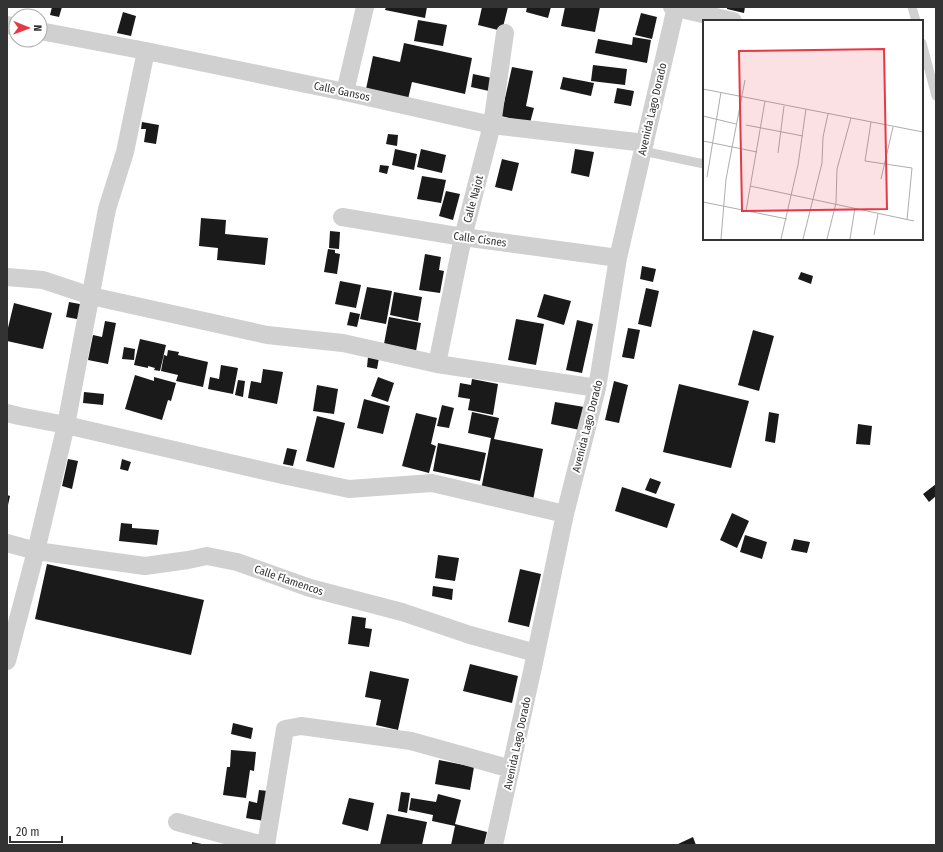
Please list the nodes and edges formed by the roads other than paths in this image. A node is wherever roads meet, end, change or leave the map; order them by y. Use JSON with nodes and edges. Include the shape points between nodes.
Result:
{"nodes":[{"id":1,"x":365,"y":7,"type":"edge"},
{"id":2,"x":675,"y":7,"type":"edge"},
{"id":3,"x":912,"y":7,"type":"edge"},
{"id":4,"x":729,"y":20,"type":"edge"},
{"id":5,"x":916,"y":20,"type":"edge"},
{"id":6,"x":48,"y":33,"type":"edge"},
{"id":7,"x":505,"y":33,"type":"dead end"},
{"id":8,"x":923,"y":48,"type":"edge"},
{"id":9,"x":146,"y":51,"type":"junction"},
{"id":10,"x":345,"y":92,"type":"junction"},
{"id":11,"x":936,"y":96,"type":"edge"},
{"id":12,"x":492,"y":125,"type":"junction"},
{"id":13,"x":644,"y":147,"type":"junction"},
{"id":14,"x":703,"y":164,"type":"edge"},
{"id":15,"x":342,"y":216,"type":"dead end"},
{"id":16,"x":463,"y":237,"type":"junction"},
{"id":17,"x":618,"y":258,"type":"junction"},
{"id":18,"x":7,"y":277,"type":"edge"},
{"id":19,"x":91,"y":296,"type":"junction"},
{"id":20,"x":437,"y":364,"type":"junction"},
{"id":21,"x":597,"y":388,"type":"junction"},
{"id":22,"x":7,"y":413,"type":"edge"},
{"id":23,"x":66,"y":425,"type":"junction"},
{"id":24,"x":565,"y":514,"type":"junction"},
{"id":25,"x":7,"y":543,"type":"edge"},
{"id":26,"x":36,"y":551,"type":"junction"},
{"id":27,"x":536,"y":653,"type":"junction"},
{"id":28,"x":7,"y":661,"type":"edge"},
{"id":29,"x":511,"y":769,"type":"junction"},
{"id":30,"x":177,"y":822,"type":"dead end"},
{"id":31,"x":263,"y":845,"type":"edge"},
{"id":32,"x":266,"y":845,"type":"edge"},
{"id":33,"x":494,"y":845,"type":"edge"}],
"edges":[{"from":1,"to":10,"type":"street"},
{"from":2,"to":4,"type":"street"},
{"from":2,"to":13,"type":"street","name":"Avenida Lago Dorado"},
{"from":3,"to":5,"type":"lane"},
{"from":6,"to":9,"type":"street","name":"Calle Gansos"},
{"from":7,"to":12,"type":"street","name":"Calle Najot"},
{"from":8,"to":11,"type":"lane"},
{"from":9,"to":10,"type":"street","name":"Calle Gansos"},
{"from":9,"to":19,"type":"street","via":[[125,152],[107,208]]},
{"from":10,"to":12,"type":"street","name":"Calle Gansos"},
{"from":12,"to":13,"type":"street","name":"Calle Gansos"},
{"from":12,"to":16,"type":"street","name":"Calle Najot"},
{"from":13,"to":14,"type":"lane"},
{"from":13,"to":17,"type":"street","name":"Avenida Lago Dorado"},
{"from":15,"to":16,"type":"street","name":"Calle Cisnes"},
{"from":16,"to":17,"type":"street","name":"Calle Cisnes"},
{"from":16,"to":20,"type":"street","name":"Calle Najot"},
{"from":17,"to":21,"type":"street","name":"Avenida Lago Dorado"},
{"from":18,"to":19,"type":"street","via":[[43,280]]},
{"from":19,"to":20,"type":"street","via":[[267,335],[343,343]]},
{"from":19,"to":23,"type":"street"},
{"from":20,"to":21,"type":"street"},
{"from":21,"to":24,"type":"street","name":"Avenida Lago Dorado"},
{"from":22,"to":23,"type":"street"},
{"from":23,"to":24,"type":"street","via":[[349,489],[432,482]]},
{"from":23,"to":26,"type":"street"},
{"from":24,"to":27,"type":"street","name":"Avenida Lago Dorado"},
{"from":25,"to":26,"type":"street","name":"Calle Flamencos"},
{"from":26,"to":27,"type":"street","name":"Calle Flamencos","via":[[145,566],[207,556],[237,562],[310,588],[402,612],[470,635]]},
{"from":26,"to":28,"type":"street"},
{"from":27,"to":29,"type":"street","name":"Avenida Lago Dorado"},
{"from":29,"to":32,"type":"street","via":[[411,741],[301,726],[285,729]]},
{"from":29,"to":33,"type":"street","name":"Avenida Lago Dorado"},
{"from":30,"to":31,"type":"street"}]}
